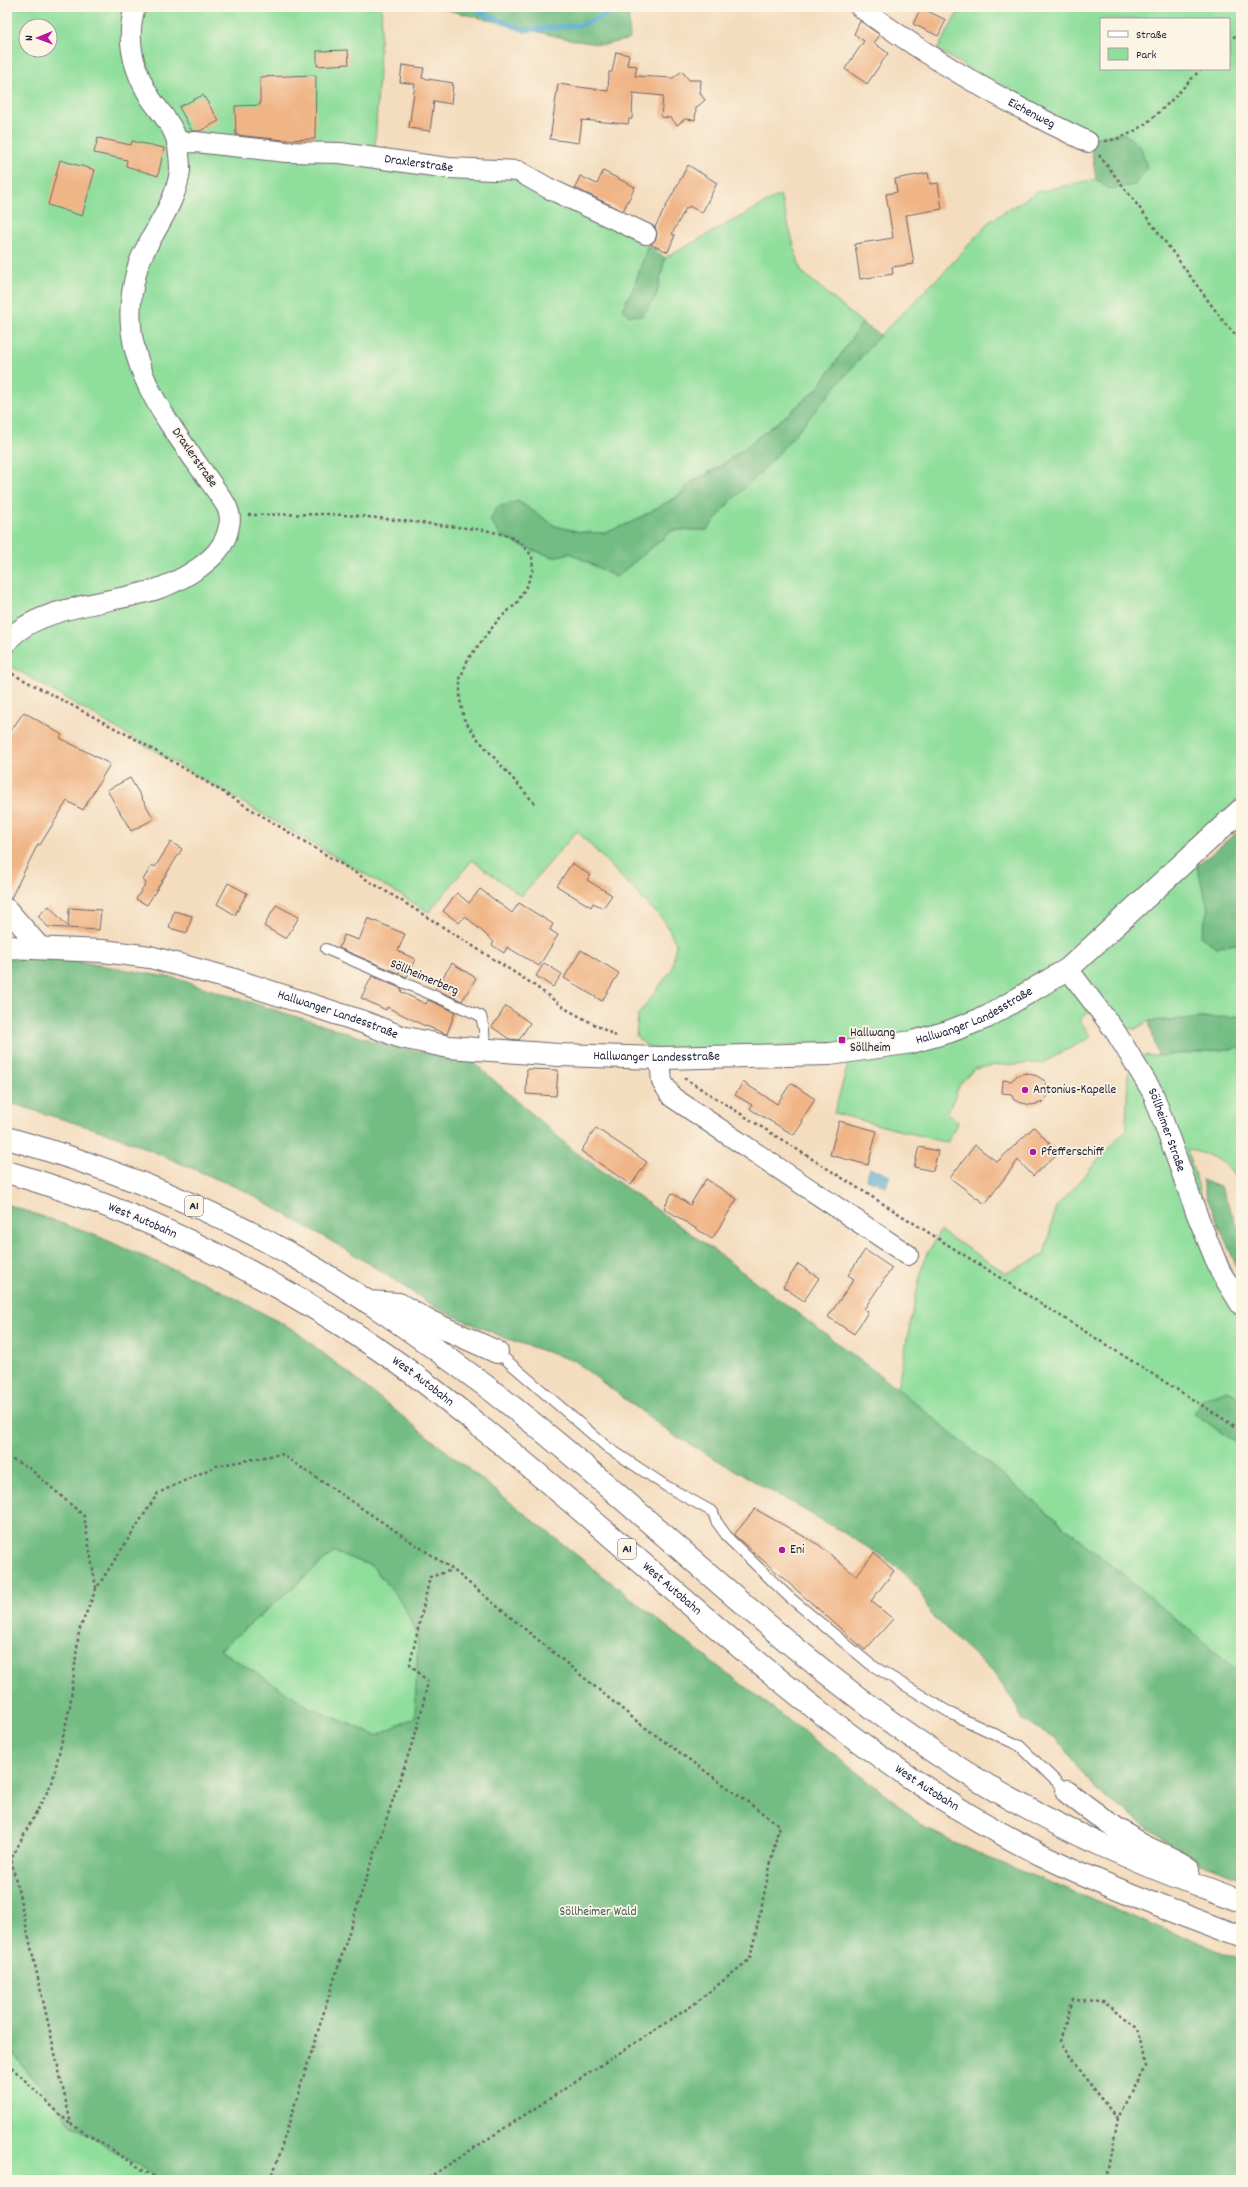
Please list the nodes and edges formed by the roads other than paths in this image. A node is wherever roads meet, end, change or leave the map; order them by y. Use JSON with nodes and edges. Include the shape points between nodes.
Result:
{"nodes":[{"id":1,"x":134,"y":7,"type":"edge"},
{"id":2,"x":860,"y":7,"type":"edge"},
{"id":3,"x":1088,"y":142,"type":"road end"},
{"id":4,"x":177,"y":143,"type":"junction"},
{"id":5,"x":646,"y":234,"type":"dead end"},
{"id":6,"x":7,"y":642,"type":"edge"},
{"id":7,"x":1241,"y":810,"type":"edge"},
{"id":8,"x":7,"y":909,"type":"edge"},
{"id":9,"x":7,"y":947,"type":"edge"},
{"id":10,"x":41,"y":948,"type":"junction"},
{"id":11,"x":326,"y":949,"type":"dead end"},
{"id":12,"x":1068,"y":968,"type":"junction"},
{"id":13,"x":485,"y":1050,"type":"junction"},
{"id":14,"x":660,"y":1058,"type":"junction"},
{"id":15,"x":7,"y":1138,"type":"edge"},
{"id":16,"x":7,"y":1172,"type":"edge"},
{"id":17,"x":908,"y":1255,"type":"dead end"},
{"id":18,"x":368,"y":1302,"type":"junction"},
{"id":19,"x":1241,"y":1304,"type":"edge"},
{"id":20,"x":497,"y":1352,"type":"joint"},
{"id":21,"x":1067,"y":1792,"type":"joint"},
{"id":22,"x":1208,"y":1888,"type":"junction"},
{"id":23,"x":1241,"y":1901,"type":"edge"},
{"id":24,"x":1241,"y":1937,"type":"edge"}],
"edges":[{"from":1,"to":4,"type":"street","name":"Draxlerstraße","via":[[130,24],[131,52],[139,75],[152,99],[170,122]]},
{"from":2,"to":3,"type":"street","name":"Eichenweg","via":[[964,78],[1025,112]]},
{"from":4,"to":5,"type":"street","name":"Draxlerstraße","via":[[195,142],[278,152],[340,153],[448,168],[518,171],[548,188]]},
{"from":4,"to":6,"type":"street","name":"Draxlerstraße","via":[[180,169],[176,188],[140,260],[129,311],[130,332],[135,353],[161,410],[231,515],[225,540],[214,557],[188,576],[158,589],[67,610],[32,621]]},
{"from":7,"to":12,"type":"main road","name":"Hallwanger Landesstraße"},
{"from":8,"to":10,"type":"street"},
{"from":9,"to":10,"type":"main road","name":"Hallwanger Landesstraße"},
{"from":10,"to":13,"type":"main road","name":"Hallwanger Landesstraße","via":[[103,951],[150,957],[228,978],[401,1037],[435,1045]]},
{"from":11,"to":13,"type":"lane","name":"Söllheimerberg","via":[[480,1016]]},
{"from":12,"to":14,"type":"main road","name":"Hallwanger Landesstraße","via":[[987,1016],[948,1032],[912,1042],[830,1054]]},
{"from":12,"to":19,"type":"street","name":"Söllheimer Straße","via":[[1115,1031],[1153,1092],[1198,1219],[1220,1272]]},
{"from":13,"to":14,"type":"main road","name":"Hallwanger Landesstraße"},
{"from":14,"to":17,"type":"street","via":[[662,1082],[672,1097]]},
{"from":15,"to":18,"type":"main road","number":"A1","via":[[72,1157],[170,1194],[292,1255]]},
{"from":16,"to":24,"type":"main road","name":"West Autobahn","number":"A1","via":[[83,1196],[208,1250],[293,1296],[378,1349],[453,1405],[524,1461],[808,1703],[890,1764],[961,1810],[1044,1856],[1136,1897]]},
{"from":18,"to":20,"type":"main road","via":[[399,1304],[426,1320]]},
{"from":18,"to":22,"type":"main road","number":"A1","via":[[488,1389],[814,1665],[930,1749],[968,1774],[1056,1824],[1140,1862]]},
{"from":20,"to":21,"type":"lane","via":[[607,1447],[666,1486],[713,1512],[716,1521],[729,1539],[788,1596],[870,1664],[952,1714],[1020,1746]]},
{"from":21,"to":22,"type":"main road","via":[[1119,1831],[1142,1845],[1180,1862],[1196,1874]]},
{"from":22,"to":23,"type":"main road","number":"A1"}]}
